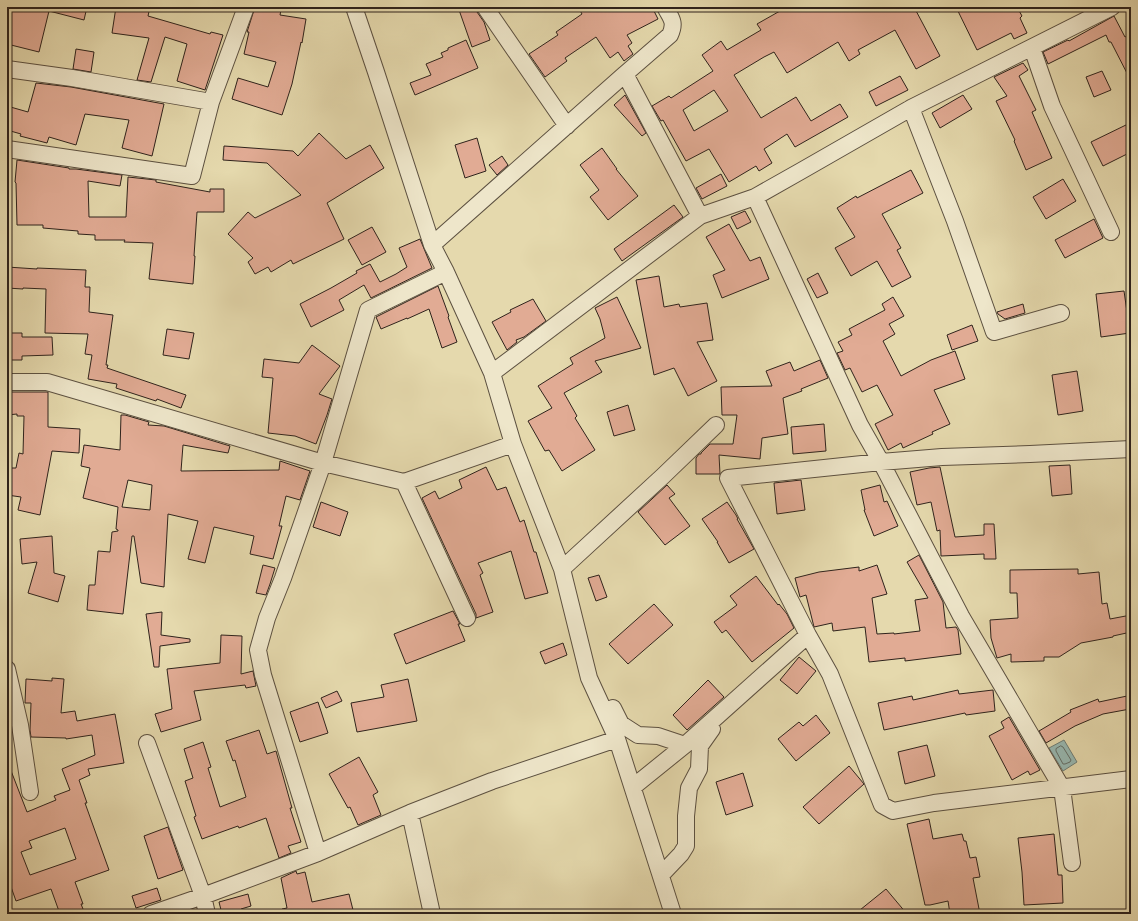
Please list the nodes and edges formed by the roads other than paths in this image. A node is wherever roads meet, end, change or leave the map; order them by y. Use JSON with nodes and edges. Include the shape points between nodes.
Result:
{"nodes":[{"id":1,"x":246,"y":7,"type":"edge"},
{"id":2,"x":354,"y":7,"type":"edge"},
{"id":3,"x":486,"y":7,"type":"edge"},
{"id":4,"x":665,"y":7,"type":"edge"},
{"id":5,"x":1112,"y":7,"type":"edge"},
{"id":6,"x":1032,"y":48,"type":"junction"},
{"id":7,"x":7,"y":69,"type":"edge"},
{"id":8,"x":625,"y":74,"type":"junction"},
{"id":9,"x":212,"y":102,"type":"junction"},
{"id":10,"x":911,"y":108,"type":"junction"},
{"id":11,"x":567,"y":126,"type":"junction"},
{"id":12,"x":7,"y":150,"type":"edge"},
{"id":13,"x":754,"y":196,"type":"junction"},
{"id":14,"x":700,"y":216,"type":"junction"},
{"id":15,"x":1112,"y":232,"type":"dead end"},
{"id":16,"x":432,"y":245,"type":"junction"},
{"id":17,"x":446,"y":272,"type":"junction"},
{"id":18,"x":1061,"y":313,"type":"dead end"},
{"id":19,"x":492,"y":374,"type":"junction"},
{"id":20,"x":7,"y":382,"type":"edge"},
{"id":21,"x":716,"y":425,"type":"dead end"},
{"id":22,"x":513,"y":444,"type":"junction"},
{"id":23,"x":1131,"y":448,"type":"edge"},
{"id":24,"x":881,"y":462,"type":"junction"},
{"id":25,"x":323,"y":463,"type":"junction"},
{"id":26,"x":404,"y":482,"type":"junction"},
{"id":27,"x":562,"y":569,"type":"junction"},
{"id":28,"x":467,"y":618,"type":"dead end"},
{"id":29,"x":808,"y":635,"type":"junction"},
{"id":30,"x":7,"y":669,"type":"edge"},
{"id":31,"x":590,"y":678,"type":"junction"},
{"id":32,"x":727,"y":708,"type":"junction"},
{"id":33,"x":617,"y":739,"type":"junction"},
{"id":34,"x":146,"y":743,"type":"dead end"},
{"id":35,"x":685,"y":745,"type":"junction"},
{"id":36,"x":1131,"y":779,"type":"edge"},
{"id":37,"x":633,"y":787,"type":"junction"},
{"id":38,"x":1062,"y":788,"type":"junction"},
{"id":39,"x":30,"y":792,"type":"dead end"},
{"id":40,"x":410,"y":813,"type":"junction"},
{"id":41,"x":318,"y":853,"type":"junction"},
{"id":42,"x":1072,"y":863,"type":"dead end"},
{"id":43,"x":661,"y":876,"type":"junction"},
{"id":44,"x":203,"y":896,"type":"junction"},
{"id":45,"x":151,"y":914,"type":"edge"},
{"id":46,"x":207,"y":914,"type":"edge"},
{"id":47,"x":432,"y":914,"type":"edge"},
{"id":48,"x":673,"y":914,"type":"edge"}],
"edges":[{"from":1,"to":9,"type":"street"},
{"from":2,"to":16,"type":"street"},
{"from":3,"to":11,"type":"street"},
{"from":4,"to":8,"type":"street","via":[[674,27],[670,35]]},
{"from":5,"to":6,"type":"street"},
{"from":6,"to":10,"type":"street"},
{"from":6,"to":15,"type":"street","via":[[1052,106]]},
{"from":7,"to":9,"type":"street"},
{"from":8,"to":11,"type":"street"},
{"from":8,"to":14,"type":"street"},
{"from":9,"to":12,"type":"street","via":[[192,176]]},
{"from":10,"to":13,"type":"street"},
{"from":10,"to":18,"type":"street","via":[[994,332]]},
{"from":11,"to":16,"type":"street"},
{"from":13,"to":14,"type":"street"},
{"from":13,"to":24,"type":"street","via":[[860,426]]},
{"from":14,"to":19,"type":"street"},
{"from":16,"to":17,"type":"street"},
{"from":17,"to":19,"type":"street"},
{"from":17,"to":25,"type":"street","via":[[368,310]]},
{"from":19,"to":22,"type":"street"},
{"from":20,"to":25,"type":"street","via":[[47,382]]},
{"from":21,"to":27,"type":"street"},
{"from":22,"to":26,"type":"street"},
{"from":22,"to":27,"type":"street"},
{"from":23,"to":24,"type":"street"},
{"from":24,"to":29,"type":"street","via":[[728,478]]},
{"from":24,"to":38,"type":"street","via":[[961,616]]},
{"from":25,"to":26,"type":"street"},
{"from":25,"to":41,"type":"street","via":[[267,618],[258,650],[263,675]]},
{"from":26,"to":28,"type":"street"},
{"from":27,"to":31,"type":"street"},
{"from":29,"to":32,"type":"street"},
{"from":29,"to":38,"type":"street","via":[[830,674],[882,805],[893,811],[934,803]]},
{"from":30,"to":39,"type":"street","via":[[20,725]]},
{"from":31,"to":33,"type":"street"},
{"from":31,"to":35,"type":"street","via":[[600,683],[621,724],[638,734],[658,736]]},
{"from":32,"to":35,"type":"street"},
{"from":32,"to":43,"type":"street","via":[[700,746],[699,769],[689,788],[686,846],[682,854]]},
{"from":33,"to":37,"type":"street"},
{"from":33,"to":40,"type":"street","via":[[492,781]]},
{"from":34,"to":44,"type":"street"},
{"from":35,"to":37,"type":"street"},
{"from":36,"to":38,"type":"street"},
{"from":37,"to":43,"type":"street"},
{"from":38,"to":42,"type":"street"},
{"from":40,"to":41,"type":"street"},
{"from":40,"to":47,"type":"street"},
{"from":41,"to":44,"type":"street"},
{"from":43,"to":48,"type":"street"},
{"from":44,"to":45,"type":"street"},
{"from":44,"to":46,"type":"street"}]}
